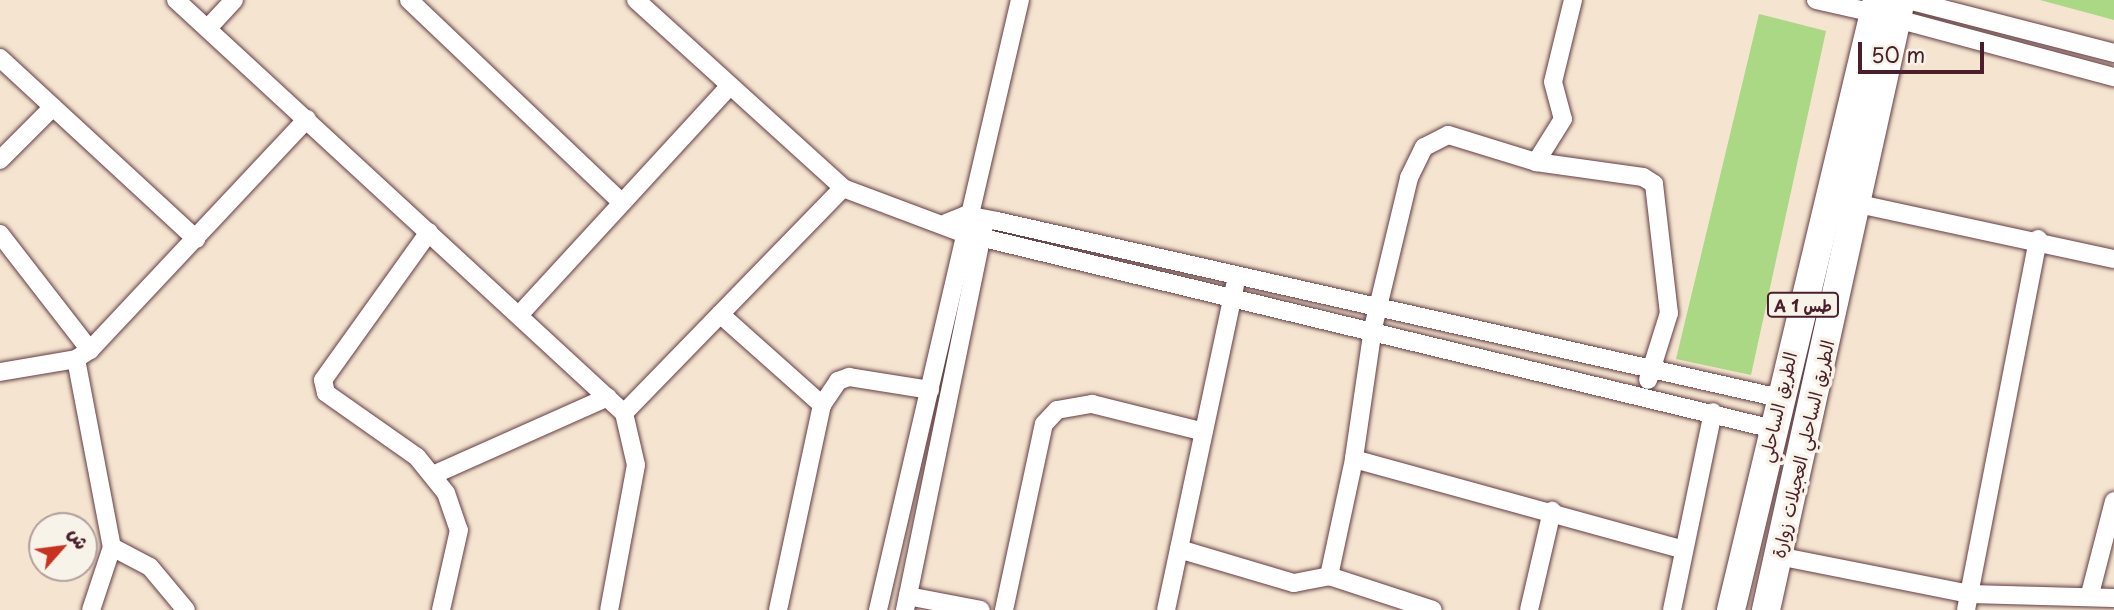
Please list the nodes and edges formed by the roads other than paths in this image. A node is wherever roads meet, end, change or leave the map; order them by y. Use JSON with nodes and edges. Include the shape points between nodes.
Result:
{"nodes":[{"id":1,"x":176,"y":0,"type":"edge"},
{"id":2,"x":234,"y":0,"type":"edge"},
{"id":3,"x":409,"y":0,"type":"edge"},
{"id":4,"x":636,"y":0,"type":"edge"},
{"id":5,"x":1020,"y":0,"type":"edge"},
{"id":6,"x":1573,"y":0,"type":"edge"},
{"id":7,"x":1816,"y":0,"type":"edge"},
{"id":8,"x":1891,"y":6,"type":"edge"},
{"id":9,"x":208,"y":28,"type":"junction"},
{"id":10,"x":2114,"y":53,"type":"edge"},
{"id":11,"x":0,"y":58,"type":"edge"},
{"id":12,"x":2114,"y":77,"type":"edge"},
{"id":13,"x":728,"y":88,"type":"junction"},
{"id":14,"x":52,"y":107,"type":"junction"},
{"id":15,"x":307,"y":119,"type":"junction"},
{"id":16,"x":0,"y":160,"type":"edge"},
{"id":17,"x":1536,"y":162,"type":"junction"},
{"id":18,"x":843,"y":188,"type":"junction"},
{"id":19,"x":975,"y":196,"type":"junction"},
{"id":20,"x":622,"y":203,"type":"junction"},
{"id":21,"x":1858,"y":204,"type":"junction"},
{"id":22,"x":965,"y":224,"type":"junction"},
{"id":23,"x":984,"y":227,"type":"junction"},
{"id":24,"x":429,"y":232,"type":"junction"},
{"id":25,"x":0,"y":234,"type":"edge"},
{"id":26,"x":196,"y":239,"type":"junction"},
{"id":27,"x":2038,"y":239,"type":"junction"},
{"id":28,"x":2114,"y":259,"type":"edge"},
{"id":29,"x":1235,"y":287,"type":"junction"},
{"id":30,"x":1379,"y":309,"type":"junction"},
{"id":31,"x":520,"y":314,"type":"junction"},
{"id":32,"x":720,"y":314,"type":"junction"},
{"id":33,"x":1445,"y":323,"type":"junction"},
{"id":34,"x":1373,"y":328,"type":"junction"},
{"id":35,"x":1441,"y":343,"type":"junction"},
{"id":36,"x":83,"y":355,"type":"junction"},
{"id":37,"x":1651,"y":369,"type":"junction"},
{"id":38,"x":0,"y":372,"type":"edge"},
{"id":39,"x":930,"y":390,"type":"junction"},
{"id":40,"x":1644,"y":393,"type":"junction"},
{"id":41,"x":608,"y":397,"type":"junction"},
{"id":42,"x":1780,"y":398,"type":"junction"},
{"id":43,"x":822,"y":405,"type":"junction"},
{"id":44,"x":624,"y":412,"type":"junction"},
{"id":45,"x":1713,"y":412,"type":"junction"},
{"id":46,"x":1773,"y":429,"type":"junction"},
{"id":47,"x":1204,"y":432,"type":"junction"},
{"id":48,"x":1354,"y":459,"type":"junction"},
{"id":49,"x":435,"y":474,"type":"junction"},
{"id":50,"x":2114,"y":501,"type":"edge"},
{"id":51,"x":1552,"y":511,"type":"junction"},
{"id":52,"x":112,"y":547,"type":"junction"},
{"id":53,"x":1179,"y":549,"type":"junction"},
{"id":54,"x":1681,"y":549,"type":"junction"},
{"id":55,"x":1778,"y":556,"type":"junction"},
{"id":56,"x":1329,"y":576,"type":"junction"},
{"id":57,"x":2090,"y":594,"type":"junction"},
{"id":58,"x":2114,"y":597,"type":"edge"},
{"id":59,"x":1968,"y":602,"type":"edge"},
{"id":60,"x":907,"y":603,"type":"edge"},
{"id":61,"x":185,"y":609,"type":"edge"},
{"id":62,"x":91,"y":610,"type":"edge"},
{"id":63,"x":441,"y":610,"type":"edge"},
{"id":64,"x":609,"y":610,"type":"edge"},
{"id":65,"x":778,"y":610,"type":"edge"},
{"id":66,"x":878,"y":610,"type":"edge"},
{"id":67,"x":981,"y":610,"type":"edge"},
{"id":68,"x":1004,"y":610,"type":"edge"},
{"id":69,"x":1166,"y":610,"type":"edge"},
{"id":70,"x":1433,"y":610,"type":"edge"},
{"id":71,"x":1529,"y":610,"type":"edge"},
{"id":72,"x":1672,"y":610,"type":"edge"},
{"id":73,"x":1731,"y":610,"type":"edge"},
{"id":74,"x":1766,"y":610,"type":"edge"}],
"edges":[{"from":1,"to":9,"type":"street"},
{"from":2,"to":9,"type":"street"},
{"from":3,"to":20,"type":"street"},
{"from":4,"to":13,"type":"street"},
{"from":5,"to":19,"type":"street"},
{"from":6,"to":17,"type":"street","via":[[1553,82],[1563,119]]},
{"from":7,"to":8,"type":"street"},
{"from":8,"to":10,"type":"street"},
{"from":8,"to":12,"type":"street"},
{"from":8,"to":21,"type":"highway","name":"الطريق الساحلي العجيلات زوارة","number":"A 1 طس"},
{"from":8,"to":42,"type":"highway","name":"الطريق الساحلي","number":"A 1 طس"},
{"from":9,"to":15,"type":"street"},
{"from":11,"to":14,"type":"street"},
{"from":13,"to":18,"type":"street"},
{"from":13,"to":20,"type":"street"},
{"from":14,"to":16,"type":"street"},
{"from":14,"to":26,"type":"street"},
{"from":15,"to":24,"type":"street"},
{"from":15,"to":26,"type":"street"},
{"from":17,"to":30,"type":"street","via":[[1448,135],[1433,138],[1409,177]]},
{"from":17,"to":37,"type":"street","via":[[1643,177],[1654,184],[1669,276],[1669,313]]},
{"from":18,"to":22,"type":"street","via":[[946,223]]},
{"from":18,"to":32,"type":"street"},
{"from":19,"to":22,"type":"street"},
{"from":19,"to":23,"type":"street"},
{"from":20,"to":31,"type":"street"},
{"from":21,"to":27,"type":"street"},
{"from":21,"to":55,"type":"highway","name":"الطريق الساحلي العجيلات زوارة","number":"A 1 طس"},
{"from":22,"to":23,"type":"street"},
{"from":22,"to":39,"type":"street"},
{"from":23,"to":29,"type":"street"},
{"from":23,"to":60,"type":"street"},
{"from":24,"to":31,"type":"street"},
{"from":24,"to":49,"type":"street","via":[[323,380],[326,393]]},
{"from":25,"to":36,"type":"street"},
{"from":26,"to":36,"type":"street"},
{"from":27,"to":28,"type":"street"},
{"from":27,"to":59,"type":"street"},
{"from":29,"to":30,"type":"street"},
{"from":29,"to":34,"type":"street"},
{"from":29,"to":47,"type":"street"},
{"from":30,"to":33,"type":"street"},
{"from":30,"to":34,"type":"street"},
{"from":31,"to":41,"type":"street"},
{"from":32,"to":43,"type":"street"},
{"from":32,"to":44,"type":"street"},
{"from":33,"to":35,"type":"street"},
{"from":33,"to":37,"type":"street"},
{"from":34,"to":35,"type":"street"},
{"from":34,"to":48,"type":"street"},
{"from":35,"to":40,"type":"street"},
{"from":36,"to":38,"type":"street"},
{"from":36,"to":52,"type":"street"},
{"from":37,"to":40,"type":"street"},
{"from":37,"to":42,"type":"street"},
{"from":39,"to":43,"type":"street","via":[[849,377],[838,381]]},
{"from":39,"to":66,"type":"street"},
{"from":40,"to":45,"type":"street"},
{"from":41,"to":44,"type":"street"},
{"from":41,"to":49,"type":"street"},
{"from":42,"to":46,"type":"highway","name":"الطريق الساحلي","number":"A 1 طس"},
{"from":43,"to":65,"type":"street"},
{"from":44,"to":64,"type":"street","via":[[636,465]]},
{"from":45,"to":46,"type":"street"},
{"from":45,"to":54,"type":"street"},
{"from":46,"to":73,"type":"highway","name":"الطريق الساحلي","number":"A 1 طس"},
{"from":47,"to":53,"type":"street"},
{"from":47,"to":68,"type":"street","via":[[1092,404],[1057,410],[1044,424]]},
{"from":48,"to":51,"type":"street"},
{"from":48,"to":56,"type":"street"},
{"from":49,"to":63,"type":"street","via":[[459,530]]},
{"from":50,"to":57,"type":"street"},
{"from":51,"to":54,"type":"street"},
{"from":51,"to":71,"type":"street"},
{"from":52,"to":61,"type":"street","via":[[150,566]]},
{"from":52,"to":62,"type":"street"},
{"from":53,"to":56,"type":"street","via":[[1294,583]]},
{"from":53,"to":69,"type":"street"},
{"from":54,"to":72,"type":"street"},
{"from":55,"to":59,"type":"street"},
{"from":55,"to":74,"type":"highway","name":"الطريق الساحلي العجيلات زوارة","number":"A 1 طس"},
{"from":56,"to":70,"type":"street"},
{"from":57,"to":58,"type":"street"},
{"from":57,"to":59,"type":"street"},
{"from":60,"to":67,"type":"street"}]}
